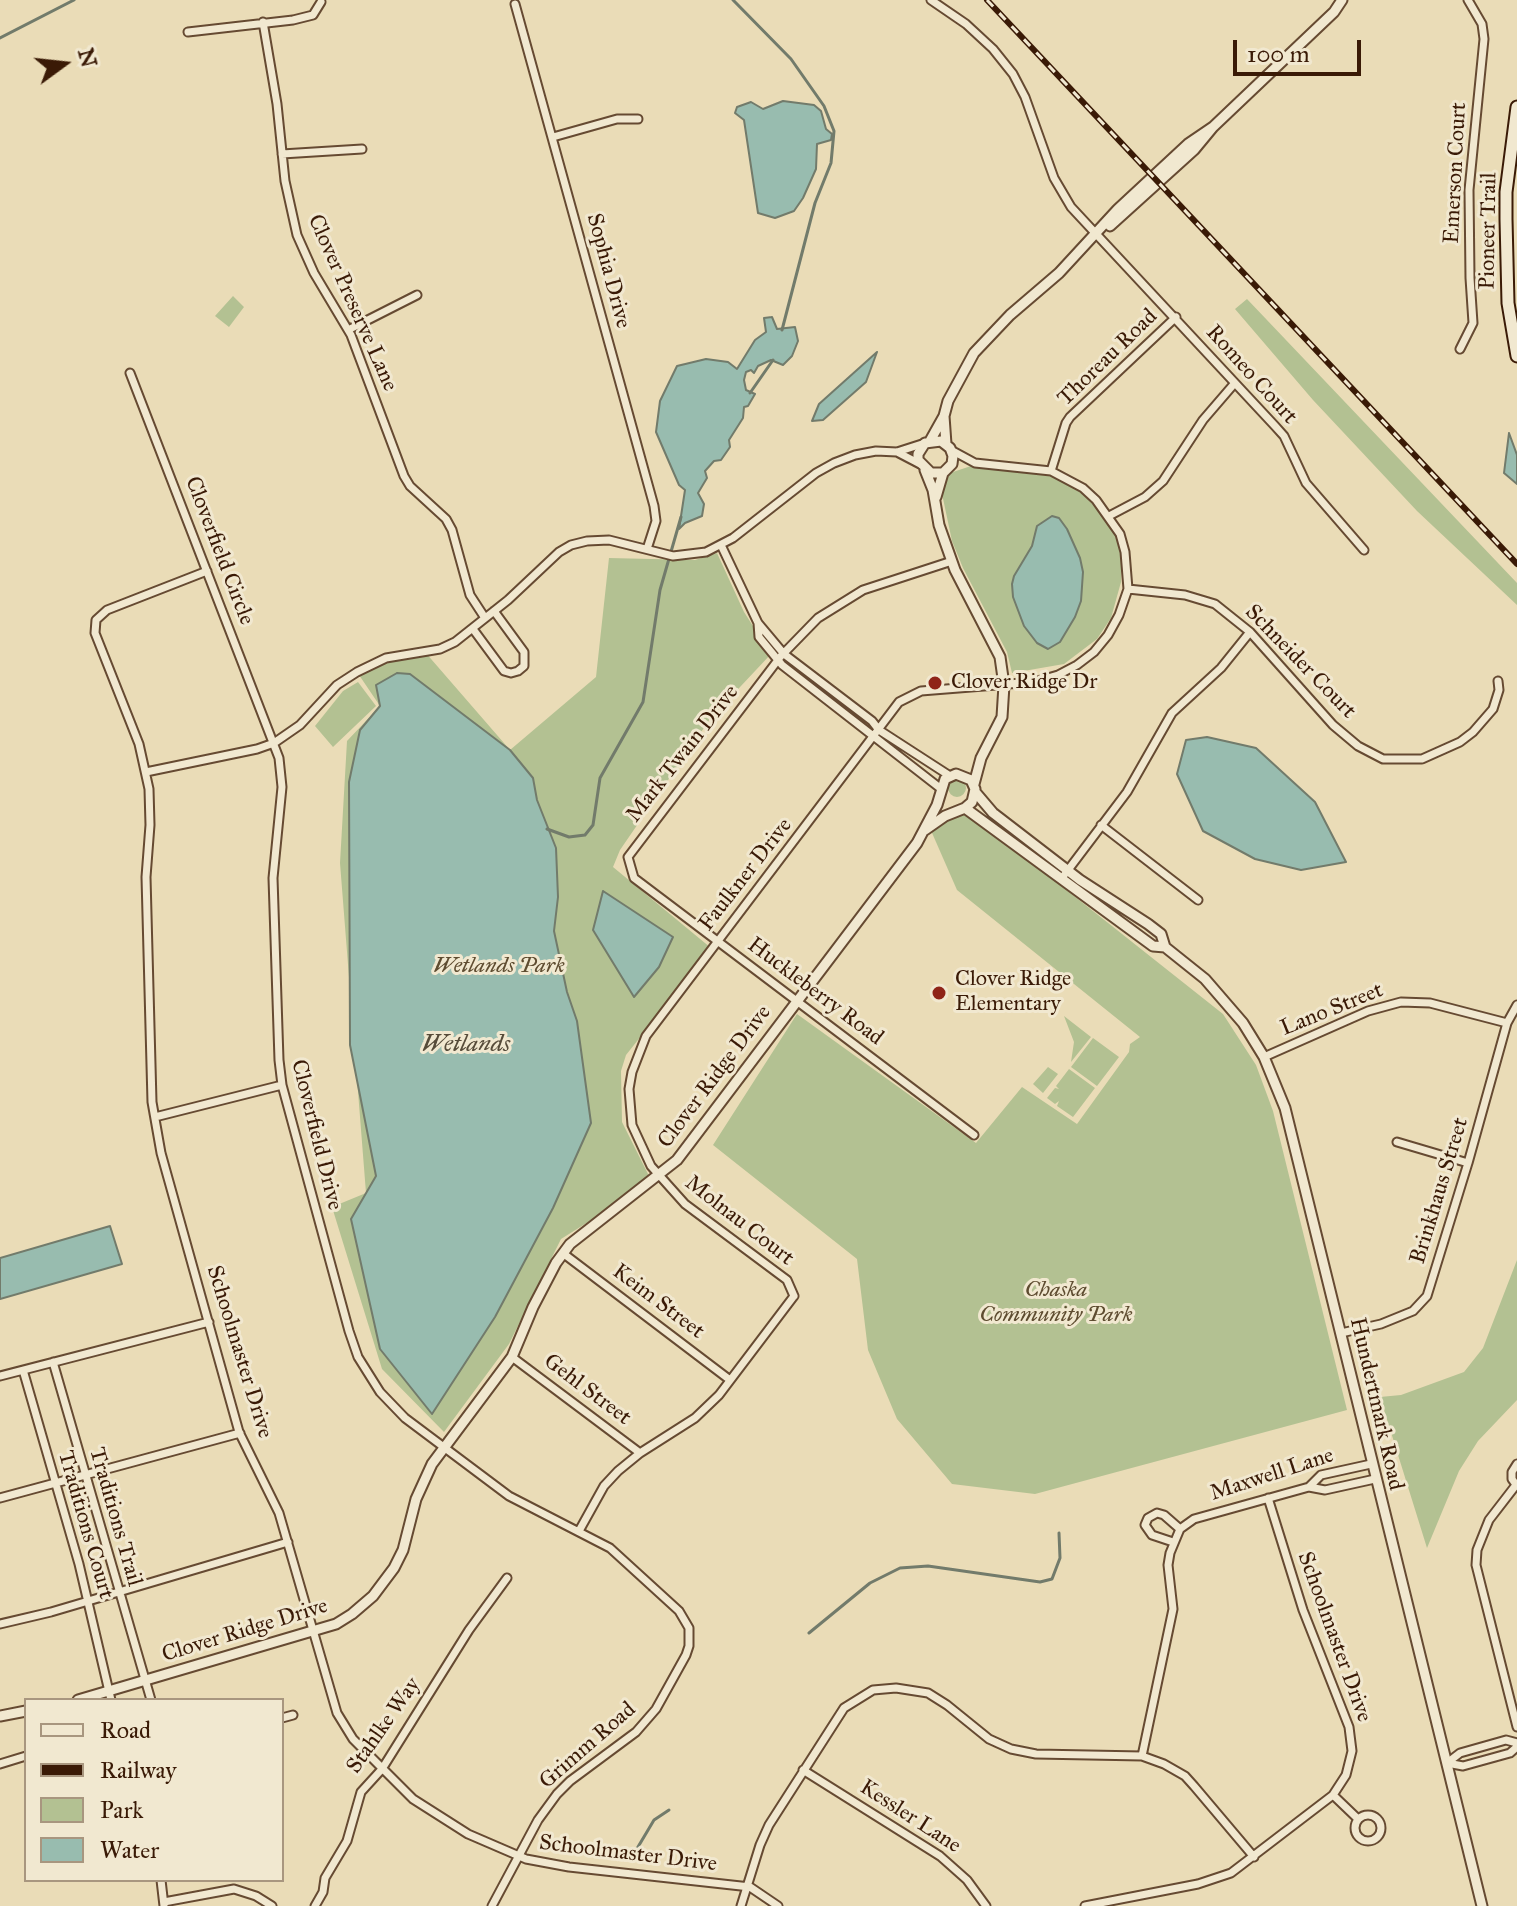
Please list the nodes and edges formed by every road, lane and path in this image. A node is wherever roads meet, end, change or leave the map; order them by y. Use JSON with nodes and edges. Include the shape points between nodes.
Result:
{"nodes":[{"id":1,"x":931,"y":0,"type":"edge"},
{"id":2,"x":1342,"y":0,"type":"edge"},
{"id":3,"x":1468,"y":0,"type":"edge"},
{"id":4,"x":321,"y":2,"type":"dead end"},
{"id":5,"x":515,"y":4,"type":"dead end"},
{"id":6,"x":263,"y":22,"type":"junction"},
{"id":7,"x":188,"y":32,"type":"dead end"},
{"id":8,"x":1517,"y":107,"type":"edge"},
{"id":9,"x":638,"y":119,"type":"dead end"},
{"id":10,"x":553,"y":137,"type":"junction"},
{"id":11,"x":362,"y":149,"type":"dead end"},
{"id":12,"x":282,"y":154,"type":"junction"},
{"id":13,"x":1512,"y":193,"type":"edge"},
{"id":14,"x":1096,"y":236,"type":"junction"},
{"id":15,"x":417,"y":295,"type":"dead end"},
{"id":16,"x":1176,"y":317,"type":"junction"},
{"id":17,"x":348,"y":330,"type":"junction"},
{"id":18,"x":1460,"y":349,"type":"dead end"},
{"id":19,"x":1517,"y":356,"type":"edge"},
{"id":20,"x":130,"y":373,"type":"dead end"},
{"id":21,"x":1234,"y":384,"type":"junction"},
{"id":22,"x":944,"y":416,"type":"junction"},
{"id":23,"x":928,"y":442,"type":"junction"},
{"id":24,"x":948,"y":446,"type":"junction"},
{"id":25,"x":897,"y":452,"type":"junction"},
{"id":26,"x":975,"y":463,"type":"junction"},
{"id":27,"x":923,"y":467,"type":"junction"},
{"id":28,"x":1051,"y":471,"type":"junction"},
{"id":29,"x":945,"y":472,"type":"junction"},
{"id":30,"x":935,"y":501,"type":"junction"},
{"id":31,"x":1109,"y":516,"type":"junction"},
{"id":32,"x":721,"y":545,"type":"junction"},
{"id":33,"x":647,"y":549,"type":"junction"},
{"id":34,"x":1364,"y":550,"type":"dead end"},
{"id":35,"x":952,"y":561,"type":"junction"},
{"id":36,"x":207,"y":571,"type":"junction"},
{"id":37,"x":1128,"y":589,"type":"junction"},
{"id":38,"x":494,"y":611,"type":"junction"},
{"id":39,"x":485,"y":618,"type":"junction"},
{"id":40,"x":473,"y":629,"type":"junction"},
{"id":41,"x":1250,"y":632,"type":"junction"},
{"id":42,"x":781,"y":657,"type":"junction"},
{"id":43,"x":1498,"y":681,"type":"dead end"},
{"id":44,"x":1004,"y":685,"type":"junction"},
{"id":45,"x":877,"y":733,"type":"junction"},
{"id":46,"x":274,"y":743,"type":"junction"},
{"id":47,"x":981,"y":758,"type":"junction"},
{"id":48,"x":146,"y":772,"type":"junction"},
{"id":49,"x":953,"y":775,"type":"junction"},
{"id":50,"x":975,"y":789,"type":"junction"},
{"id":51,"x":940,"y":792,"type":"junction"},
{"id":52,"x":961,"y":809,"type":"junction"},
{"id":53,"x":1101,"y":825,"type":"junction"},
{"id":54,"x":925,"y":830,"type":"junction"},
{"id":55,"x":1065,"y":874,"type":"junction"},
{"id":56,"x":634,"y":878,"type":"joint"},
{"id":57,"x":1198,"y":900,"type":"dead end"},
{"id":58,"x":718,"y":940,"type":"junction"},
{"id":59,"x":1165,"y":947,"type":"junction"},
{"id":60,"x":795,"y":1001,"type":"junction"},
{"id":61,"x":1517,"y":1005,"type":"edge"},
{"id":62,"x":1507,"y":1023,"type":"junction"},
{"id":63,"x":1264,"y":1057,"type":"junction"},
{"id":64,"x":282,"y":1085,"type":"junction"},
{"id":65,"x":155,"y":1117,"type":"junction"},
{"id":66,"x":974,"y":1135,"type":"dead end"},
{"id":67,"x":1397,"y":1142,"type":"dead end"},
{"id":68,"x":1468,"y":1163,"type":"junction"},
{"id":69,"x":658,"y":1176,"type":"junction"},
{"id":70,"x":564,"y":1254,"type":"junction"},
{"id":71,"x":794,"y":1296,"type":"junction"},
{"id":72,"x":804,"y":1297,"type":"dead end"},
{"id":73,"x":209,"y":1322,"type":"junction"},
{"id":74,"x":1341,"y":1333,"type":"junction"},
{"id":75,"x":512,"y":1357,"type":"junction"},
{"id":76,"x":53,"y":1362,"type":"junction"},
{"id":77,"x":23,"y":1370,"type":"junction"},
{"id":78,"x":0,"y":1376,"type":"edge"},
{"id":79,"x":730,"y":1380,"type":"junction"},
{"id":80,"x":240,"y":1433,"type":"junction"},
{"id":81,"x":444,"y":1447,"type":"junction"},
{"id":82,"x":640,"y":1453,"type":"junction"},
{"id":83,"x":1371,"y":1464,"type":"junction"},
{"id":84,"x":1517,"y":1464,"type":"edge"},
{"id":85,"x":84,"y":1476,"type":"junction"},
{"id":86,"x":1375,"y":1479,"type":"junction"},
{"id":87,"x":54,"y":1484,"type":"junction"},
{"id":88,"x":1516,"y":1485,"type":"edge"},
{"id":89,"x":1309,"y":1487,"type":"junction"},
{"id":90,"x":0,"y":1498,"type":"edge"},
{"id":91,"x":1268,"y":1498,"type":"junction"},
{"id":92,"x":1180,"y":1529,"type":"junction"},
{"id":93,"x":579,"y":1531,"type":"junction"},
{"id":94,"x":288,"y":1542,"type":"junction"},
{"id":95,"x":1173,"y":1542,"type":"junction"},
{"id":96,"x":507,"y":1578,"type":"dead end"},
{"id":97,"x":118,"y":1592,"type":"junction"},
{"id":98,"x":88,"y":1600,"type":"junction"},
{"id":99,"x":0,"y":1624,"type":"edge"},
{"id":100,"x":312,"y":1631,"type":"junction"},
{"id":101,"x":145,"y":1680,"type":"junction"},
{"id":102,"x":110,"y":1695,"type":"edge"},
{"id":103,"x":150,"y":1698,"type":"edge"},
{"id":104,"x":24,"y":1711,"type":"edge"},
{"id":105,"x":293,"y":1715,"type":"dead end"},
{"id":106,"x":0,"y":1716,"type":"edge"},
{"id":107,"x":284,"y":1717,"type":"edge"},
{"id":108,"x":1517,"y":1727,"type":"edge"},
{"id":109,"x":1517,"y":1745,"type":"edge"},
{"id":110,"x":1142,"y":1756,"type":"junction"},
{"id":111,"x":24,"y":1757,"type":"edge"},
{"id":112,"x":1447,"y":1763,"type":"junction"},
{"id":113,"x":0,"y":1764,"type":"edge"},
{"id":114,"x":382,"y":1769,"type":"junction"},
{"id":115,"x":803,"y":1770,"type":"junction"},
{"id":116,"x":1333,"y":1795,"type":"junction"},
{"id":117,"x":1358,"y":1819,"type":"dead end"},
{"id":118,"x":518,"y":1856,"type":"junction"},
{"id":119,"x":1254,"y":1857,"type":"junction"},
{"id":120,"x":161,"y":1882,"type":"edge"},
{"id":121,"x":747,"y":1887,"type":"junction"},
{"id":122,"x":164,"y":1904,"type":"edge"},
{"id":123,"x":272,"y":1906,"type":"edge"},
{"id":124,"x":315,"y":1906,"type":"edge"},
{"id":125,"x":492,"y":1906,"type":"edge"},
{"id":126,"x":741,"y":1906,"type":"edge"},
{"id":127,"x":778,"y":1906,"type":"edge"},
{"id":128,"x":986,"y":1906,"type":"edge"},
{"id":129,"x":1085,"y":1906,"type":"edge"},
{"id":130,"x":1482,"y":1906,"type":"edge"}],
"edges":[{"from":1,"to":14,"type":"street","name":"Romeo Court","via":[[966,24],[1013,74],[1054,178]]},
{"from":2,"to":14,"type":"street","via":[[1213,127],[1118,209]]},
{"from":3,"to":18,"type":"street","name":"Emerson Court","via":[[1484,39],[1469,190],[1473,323]]},
{"from":4,"to":6,"type":"street","via":[[313,15]]},
{"from":5,"to":10,"type":"street","name":"Sophia Drive"},
{"from":6,"to":7,"type":"street"},
{"from":6,"to":12,"type":"street","name":"Clover Preserve Lane"},
{"from":8,"to":13,"type":"main road","name":"Pioneer Trail"},
{"from":9,"to":10,"type":"street","via":[[617,119]]},
{"from":10,"to":33,"type":"street","name":"Sophia Drive","via":[[654,506],[656,521]]},
{"from":11,"to":12,"type":"street"},
{"from":12,"to":17,"type":"street","name":"Clover Preserve Lane","via":[[297,235]]},
{"from":13,"to":19,"type":"main road","name":"Pioneer Trail","via":[[1508,303]]},
{"from":14,"to":16,"type":"street","name":"Romeo Court"},
{"from":14,"to":22,"type":"street","via":[[975,352],[953,387]]},
{"from":15,"to":17,"type":"street"},
{"from":16,"to":21,"type":"street","name":"Romeo Court"},
{"from":16,"to":28,"type":"street","name":"Thoreau Road","via":[[1070,417]]},
{"from":17,"to":39,"type":"street","name":"Clover Preserve Lane","via":[[404,476],[446,519],[470,595]]},
{"from":20,"to":36,"type":"street","name":"Cloverfield Circle"},
{"from":21,"to":31,"type":"street","via":[[1163,481]]},
{"from":21,"to":34,"type":"street","name":"Romeo Court","via":[[1284,436],[1306,483]]},
{"from":22,"to":23,"type":"street"},
{"from":22,"to":24,"type":"street"},
{"from":23,"to":24,"type":"street"},
{"from":23,"to":25,"type":"street"},
{"from":23,"to":27,"type":"street","via":[[918,454]]},
{"from":24,"to":26,"type":"street"},
{"from":24,"to":29,"type":"street","via":[[952,464]]},
{"from":25,"to":27,"type":"street"},
{"from":25,"to":32,"type":"street","via":[[876,451],[834,463]]},
{"from":26,"to":28,"type":"street"},
{"from":26,"to":29,"type":"street"},
{"from":27,"to":29,"type":"street","via":[[931,473]]},
{"from":27,"to":30,"type":"street"},
{"from":28,"to":31,"type":"street","via":[[1083,488]]},
{"from":29,"to":30,"type":"street"},
{"from":30,"to":35,"type":"street"},
{"from":31,"to":37,"type":"street","via":[[1125,552]]},
{"from":32,"to":33,"type":"street","via":[[673,556]]},
{"from":32,"to":42,"type":"street","via":[[758,623]]},
{"from":33,"to":38,"type":"street","via":[[609,540],[571,545]]},
{"from":35,"to":42,"type":"street","name":"Mark Twain Drive","via":[[863,590],[818,618]]},
{"from":35,"to":44,"type":"street","via":[[993,640]]},
{"from":36,"to":46,"type":"street","name":"Cloverfield Circle"},
{"from":36,"to":48,"type":"street","name":"Schoolmaster Drive","via":[[107,610],[96,620],[95,633]]},
{"from":37,"to":41,"type":"street","name":"Schneider Court","via":[[1202,598]]},
{"from":37,"to":44,"type":"street","via":[[1108,635],[1077,665],[1034,682]]},
{"from":38,"to":39,"type":"street"},
{"from":38,"to":40,"type":"street","via":[[524,652],[524,666],[504,671]]},
{"from":39,"to":40,"type":"street"},
{"from":40,"to":46,"type":"street","via":[[440,649],[386,658],[357,672]]},
{"from":41,"to":43,"type":"street","name":"Schneider Court","via":[[1333,725],[1383,759],[1422,759],[1460,742],[1493,709]]},
{"from":41,"to":53,"type":"street","via":[[1221,668],[1172,713],[1135,779]]},
{"from":42,"to":45,"type":"street","via":[[872,721]]},
{"from":42,"to":56,"type":"street","name":"Mark Twain Drive","via":[[628,857]]},
{"from":44,"to":45,"type":"street","name":"Faulkner Drive","via":[[913,694],[899,702]]},
{"from":44,"to":47,"type":"street","via":[[1002,717]]},
{"from":45,"to":49,"type":"street"},
{"from":45,"to":51,"type":"street"},
{"from":45,"to":58,"type":"street","name":"Faulkner Drive"},
{"from":46,"to":48,"type":"street"},
{"from":46,"to":64,"type":"street","name":"Cloverfield Drive","via":[[282,787],[273,878]]},
{"from":47,"to":49,"type":"street"},
{"from":47,"to":50,"type":"street"},
{"from":48,"to":65,"type":"street","name":"Schoolmaster Drive"},
{"from":49,"to":50,"type":"street","via":[[967,776]]},
{"from":49,"to":51,"type":"street"},
{"from":50,"to":52,"type":"street","via":[[972,802]]},
{"from":50,"to":55,"type":"street","via":[[993,813]]},
{"from":51,"to":52,"type":"street","via":[[946,805]]},
{"from":51,"to":54,"type":"street","name":"Clover Ridge Drive"},
{"from":52,"to":54,"type":"street","name":"Clover Ridge Drive"},
{"from":52,"to":55,"type":"street"},
{"from":53,"to":55,"type":"street"},
{"from":53,"to":57,"type":"street"},
{"from":54,"to":60,"type":"street","name":"Clover Ridge Drive"},
{"from":55,"to":59,"type":"street","via":[[1153,946]]},
{"from":55,"to":59,"type":"street","via":[[1148,924],[1161,934]]},
{"from":56,"to":58,"type":"street","name":"Huckleberry Road"},
{"from":58,"to":60,"type":"street","name":"Huckleberry Road"},
{"from":58,"to":69,"type":"street","name":"Faulkner Drive","via":[[646,1036],[632,1072],[632,1125]]},
{"from":59,"to":63,"type":"street","name":"Hundertmark Road","via":[[1225,1000]]},
{"from":60,"to":66,"type":"street","name":"Huckleberry Road"},
{"from":60,"to":69,"type":"street","name":"Clover Ridge Drive","via":[[709,1120]]},
{"from":61,"to":62,"type":"street","name":"Brinkhaus Street"},
{"from":62,"to":63,"type":"street","name":"Lano Street","via":[[1430,1003],[1401,1002]]},
{"from":62,"to":68,"type":"street","name":"Brinkhaus Street"},
{"from":63,"to":74,"type":"street","name":"Hundertmark Road","via":[[1285,1108]]},
{"from":64,"to":65,"type":"street"},
{"from":64,"to":81,"type":"street","name":"Cloverfield Drive","via":[[358,1357],[392,1405]]},
{"from":65,"to":73,"type":"street","name":"Schoolmaster Drive"},
{"from":67,"to":68,"type":"street"},
{"from":68,"to":74,"type":"street","name":"Brinkhaus Street","via":[[1427,1296],[1413,1311]]},
{"from":69,"to":70,"type":"street","name":"Clover Ridge Drive"},
{"from":69,"to":71,"type":"street","name":"Molnau Court","via":[[685,1204],[787,1280]]},
{"from":70,"to":75,"type":"street","name":"Clover Ridge Drive"},
{"from":70,"to":79,"type":"street","name":"Keim Street"},
{"from":71,"to":72,"type":"street"},
{"from":71,"to":79,"type":"street"},
{"from":73,"to":76,"type":"street"},
{"from":73,"to":80,"type":"street","name":"Schoolmaster Drive"},
{"from":74,"to":83,"type":"street","name":"Hundertmark Road"},
{"from":75,"to":81,"type":"street","name":"Clover Ridge Drive"},
{"from":75,"to":82,"type":"street","name":"Gehl Street"},
{"from":76,"to":77,"type":"street"},
{"from":76,"to":85,"type":"street","name":"Traditions Trail"},
{"from":77,"to":78,"type":"street"},
{"from":77,"to":87,"type":"street","name":"Traditions Court"},
{"from":79,"to":82,"type":"street","via":[[695,1418]]},
{"from":80,"to":85,"type":"street"},
{"from":80,"to":94,"type":"street","name":"Schoolmaster Drive"},
{"from":81,"to":93,"type":"street","name":"Grimm Road","via":[[509,1496]]},
{"from":81,"to":100,"type":"street","name":"Clover Ridge Drive","via":[[422,1482],[403,1550],[384,1584],[352,1614]]},
{"from":82,"to":93,"type":"street","via":[[604,1486]]},
{"from":83,"to":86,"type":"street","name":"Hundertmark Road"},
{"from":83,"to":89,"type":"street","name":"Maxwell Lane","via":[[1321,1475]]},
{"from":84,"to":88,"type":"street","via":[[1512,1472]]},
{"from":85,"to":87,"type":"street"},
{"from":85,"to":97,"type":"street","name":"Traditions Trail"},
{"from":86,"to":89,"type":"street","via":[[1325,1490]]},
{"from":86,"to":112,"type":"street","name":"Hundertmark Road"},
{"from":87,"to":90,"type":"street"},
{"from":87,"to":98,"type":"street","name":"Traditions Court"},
{"from":88,"to":108,"type":"street","via":[[1489,1520],[1476,1565]]},
{"from":89,"to":91,"type":"street","name":"Maxwell Lane"},
{"from":91,"to":92,"type":"street","name":"Maxwell Lane","via":[[1194,1519]]},
{"from":91,"to":116,"type":"street","name":"Schoolmaster Drive","via":[[1303,1610],[1349,1727],[1350,1764]]},
{"from":92,"to":95,"type":"street"},
{"from":92,"to":95,"type":"street","via":[[1164,1515],[1148,1518],[1145,1525],[1152,1535]]},
{"from":93,"to":118,"type":"street","name":"Grimm Road","via":[[610,1548],[679,1611],[689,1628],[689,1646],[647,1720],[557,1794]]},
{"from":94,"to":97,"type":"street"},
{"from":94,"to":100,"type":"street","name":"Schoolmaster Drive"},
{"from":95,"to":110,"type":"street","via":[[1168,1565],[1173,1609]]},
{"from":96,"to":114,"type":"street","name":"Stahlke Way"},
{"from":97,"to":98,"type":"street"},
{"from":97,"to":101,"type":"street","name":"Traditions Trail"},
{"from":98,"to":99,"type":"street"},
{"from":98,"to":102,"type":"street","name":"Traditions Court"},
{"from":100,"to":101,"type":"street","name":"Clover Ridge Drive"},
{"from":100,"to":114,"type":"street","name":"Schoolmaster Drive","via":[[337,1713]]},
{"from":101,"to":102,"type":"street","name":"Clover Ridge Drive"},
{"from":101,"to":103,"type":"street","name":"Traditions Trail"},
{"from":104,"to":106,"type":"street"},
{"from":105,"to":107,"type":"street"},
{"from":109,"to":112,"type":"street","via":[[1510,1753],[1463,1766]]},
{"from":109,"to":112,"type":"street","via":[[1506,1740],[1460,1753]]},
{"from":110,"to":115,"type":"street","via":[[1011,1749],[989,1739],[928,1693],[896,1688],[873,1690],[844,1708]]},
{"from":110,"to":119,"type":"street","via":[[1185,1776]]},
{"from":111,"to":113,"type":"street"},
{"from":112,"to":130,"type":"street","name":"Hundertmark Road"},
{"from":114,"to":118,"type":"street","name":"Schoolmaster Drive","via":[[431,1813]]},
{"from":114,"to":124,"type":"street","name":"Stahlke Way","via":[[361,1792],[347,1841]]},
{"from":115,"to":121,"type":"street","via":[[769,1825]]},
{"from":115,"to":128,"type":"street","name":"Kessler Lane","via":[[940,1856]]},
{"from":116,"to":117,"type":"street"},
{"from":116,"to":119,"type":"street","name":"Schoolmaster Drive"},
{"from":118,"to":121,"type":"street","name":"Schoolmaster Drive","via":[[569,1867]]},
{"from":118,"to":125,"type":"street","name":"Grimm Road"},
{"from":119,"to":129,"type":"street","name":"Schoolmaster Drive","via":[[1215,1880]]},
{"from":120,"to":122,"type":"street"},
{"from":121,"to":126,"type":"street"},
{"from":121,"to":127,"type":"street","name":"Schoolmaster Drive"},
{"from":122,"to":123,"type":"street","via":[[234,1889]]}]}
